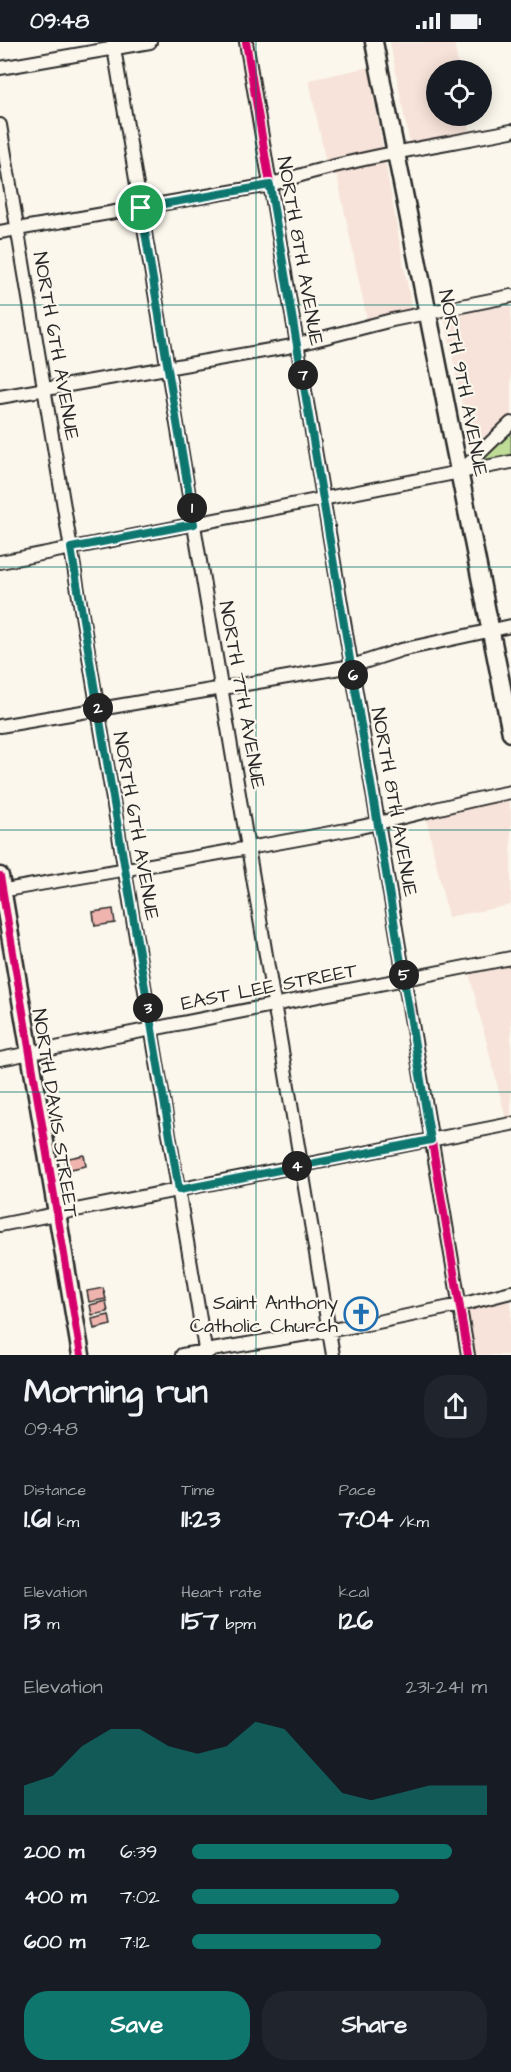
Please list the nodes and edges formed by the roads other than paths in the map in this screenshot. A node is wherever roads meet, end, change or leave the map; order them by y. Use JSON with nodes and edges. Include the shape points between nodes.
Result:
{"nodes":[{"id":1,"x":150,"y":42,"type":"edge"},
{"id":2,"x":246,"y":42,"type":"edge"},
{"id":3,"x":374,"y":42,"type":"edge"},
{"id":4,"x":114,"y":45,"type":"edge"},
{"id":5,"x":0,"y":68,"type":"edge"},
{"id":6,"x":0,"y":125,"type":"edge"},
{"id":7,"x":511,"y":131,"type":"edge"},
{"id":8,"x":397,"y":153,"type":"junction"},
{"id":9,"x":270,"y":185,"type":"junction"},
{"id":10,"x":141,"y":208,"type":"junction"},
{"id":11,"x":17,"y":229,"type":"junction"},
{"id":12,"x":0,"y":232,"type":"edge"},
{"id":13,"x":511,"y":296,"type":"edge"},
{"id":14,"x":428,"y":313,"type":"junction"},
{"id":15,"x":298,"y":345,"type":"junction"},
{"id":16,"x":168,"y":369,"type":"junction"},
{"id":17,"x":44,"y":389,"type":"junction"},
{"id":18,"x":0,"y":397,"type":"edge"},
{"id":19,"x":511,"y":423,"type":"edge"},
{"id":20,"x":511,"y":462,"type":"edge"},
{"id":21,"x":460,"y":472,"type":"junction"},
{"id":22,"x":323,"y":499,"type":"junction"},
{"id":23,"x":194,"y":524,"type":"junction"},
{"id":24,"x":71,"y":548,"type":"junction"},
{"id":25,"x":0,"y":562,"type":"edge"},
{"id":26,"x":511,"y":626,"type":"edge"},
{"id":27,"x":490,"y":630,"type":"junction"},
{"id":28,"x":352,"y":666,"type":"junction"},
{"id":29,"x":222,"y":689,"type":"junction"},
{"id":30,"x":98,"y":710,"type":"junction"},
{"id":31,"x":0,"y":726,"type":"edge"},
{"id":32,"x":511,"y":733,"type":"edge"},
{"id":33,"x":511,"y":792,"type":"edge"},
{"id":34,"x":379,"y":823,"type":"junction"},
{"id":35,"x":249,"y":849,"type":"junction"},
{"id":36,"x":125,"y":870,"type":"junction"},
{"id":37,"x":1,"y":886,"type":"edge"},
{"id":38,"x":511,"y":958,"type":"edge"},
{"id":39,"x":405,"y":979,"type":"junction"},
{"id":40,"x":275,"y":1005,"type":"junction"},
{"id":41,"x":152,"y":1029,"type":"junction"},
{"id":42,"x":30,"y":1053,"type":"junction"},
{"id":43,"x":0,"y":1059,"type":"edge"},
{"id":44,"x":511,"y":1124,"type":"edge"},
{"id":45,"x":431,"y":1140,"type":"junction"},
{"id":46,"x":302,"y":1165,"type":"junction"},
{"id":47,"x":179,"y":1190,"type":"junction"},
{"id":48,"x":57,"y":1214,"type":"junction"},
{"id":49,"x":0,"y":1225,"type":"edge"},
{"id":50,"x":511,"y":1292,"type":"edge"},
{"id":51,"x":459,"y":1305,"type":"junction"},
{"id":52,"x":329,"y":1331,"type":"junction"},
{"id":53,"x":206,"y":1353,"type":"edge"},
{"id":54,"x":81,"y":1355,"type":"edge"},
{"id":55,"x":182,"y":1355,"type":"edge"},
{"id":56,"x":333,"y":1355,"type":"edge"},
{"id":57,"x":468,"y":1355,"type":"edge"}],
"edges":[{"from":1,"to":4,"type":"street"},
{"from":2,"to":9,"type":"street","name":"NORTH 8TH AVENUE"},
{"from":3,"to":8,"type":"main road","name":"NORTH 9TH AVENUE"},
{"from":4,"to":5,"type":"street"},
{"from":4,"to":10,"type":"street","name":"NORTH 7TH AVENUE"},
{"from":6,"to":11,"type":"street","name":"NORTH 6TH AVENUE"},
{"from":7,"to":8,"type":"street"},
{"from":8,"to":9,"type":"street"},
{"from":8,"to":14,"type":"main road","name":"NORTH 9TH AVENUE"},
{"from":9,"to":10,"type":"street"},
{"from":9,"to":15,"type":"street","name":"NORTH 8TH AVENUE"},
{"from":10,"to":11,"type":"street"},
{"from":10,"to":16,"type":"street","name":"NORTH 7TH AVENUE"},
{"from":11,"to":12,"type":"street"},
{"from":11,"to":17,"type":"street","name":"NORTH 6TH AVENUE"},
{"from":13,"to":14,"type":"street"},
{"from":14,"to":15,"type":"street"},
{"from":14,"to":21,"type":"main road","name":"NORTH 9TH AVENUE"},
{"from":15,"to":16,"type":"street"},
{"from":15,"to":22,"type":"street","name":"NORTH 8TH AVENUE"},
{"from":16,"to":17,"type":"street"},
{"from":16,"to":23,"type":"street","name":"NORTH 7TH AVENUE"},
{"from":17,"to":18,"type":"street"},
{"from":17,"to":24,"type":"street","name":"NORTH 6TH AVENUE"},
{"from":19,"to":21,"type":"street"},
{"from":20,"to":21,"type":"street"},
{"from":21,"to":22,"type":"street"},
{"from":21,"to":27,"type":"main road","name":"NORTH 9TH AVENUE"},
{"from":22,"to":23,"type":"street"},
{"from":22,"to":28,"type":"street","name":"NORTH 8TH AVENUE"},
{"from":23,"to":24,"type":"street"},
{"from":23,"to":29,"type":"street","name":"NORTH 7TH AVENUE"},
{"from":24,"to":25,"type":"street"},
{"from":24,"to":30,"type":"street","name":"NORTH 6TH AVENUE"},
{"from":26,"to":27,"type":"street"},
{"from":27,"to":28,"type":"street","via":[[401,650]]},
{"from":27,"to":32,"type":"main road","name":"NORTH 9TH AVENUE"},
{"from":28,"to":29,"type":"street"},
{"from":28,"to":34,"type":"street","name":"NORTH 8TH AVENUE"},
{"from":29,"to":30,"type":"street"},
{"from":29,"to":35,"type":"street","name":"NORTH 7TH AVENUE"},
{"from":30,"to":31,"type":"street"},
{"from":30,"to":36,"type":"street","name":"NORTH 6TH AVENUE"},
{"from":33,"to":34,"type":"street"},
{"from":34,"to":35,"type":"street"},
{"from":34,"to":39,"type":"street","name":"NORTH 8TH AVENUE"},
{"from":35,"to":36,"type":"street"},
{"from":35,"to":40,"type":"street","name":"NORTH 7TH AVENUE"},
{"from":36,"to":37,"type":"street"},
{"from":36,"to":41,"type":"street","name":"NORTH 6TH AVENUE"},
{"from":37,"to":42,"type":"main road","name":"NORTH DAVIS STREET"},
{"from":38,"to":39,"type":"street","name":"EAST LEE STREET"},
{"from":39,"to":40,"type":"street","name":"EAST LEE STREET"},
{"from":39,"to":45,"type":"street","name":"NORTH 8TH AVENUE"},
{"from":40,"to":41,"type":"street","name":"EAST LEE STREET"},
{"from":40,"to":46,"type":"street","name":"NORTH 7TH AVENUE"},
{"from":41,"to":42,"type":"street","name":"EAST LEE STREET"},
{"from":41,"to":47,"type":"street","name":"NORTH 6TH AVENUE"},
{"from":42,"to":43,"type":"street","name":"EAST LEE STREET"},
{"from":42,"to":48,"type":"main road","name":"NORTH DAVIS STREET"},
{"from":44,"to":45,"type":"street"},
{"from":45,"to":46,"type":"street"},
{"from":45,"to":51,"type":"street","name":"NORTH 8TH AVENUE"},
{"from":46,"to":47,"type":"street"},
{"from":46,"to":52,"type":"street","name":"NORTH 7TH AVENUE"},
{"from":47,"to":48,"type":"street"},
{"from":47,"to":53,"type":"street","name":"NORTH 6TH AVENUE"},
{"from":48,"to":49,"type":"street"},
{"from":48,"to":54,"type":"main road","name":"NORTH DAVIS STREET"},
{"from":50,"to":51,"type":"street"},
{"from":51,"to":52,"type":"street"},
{"from":51,"to":57,"type":"street","name":"NORTH 8TH AVENUE"},
{"from":52,"to":53,"type":"street"},
{"from":52,"to":56,"type":"street","name":"NORTH 7TH AVENUE"},
{"from":53,"to":55,"type":"street"}]}
